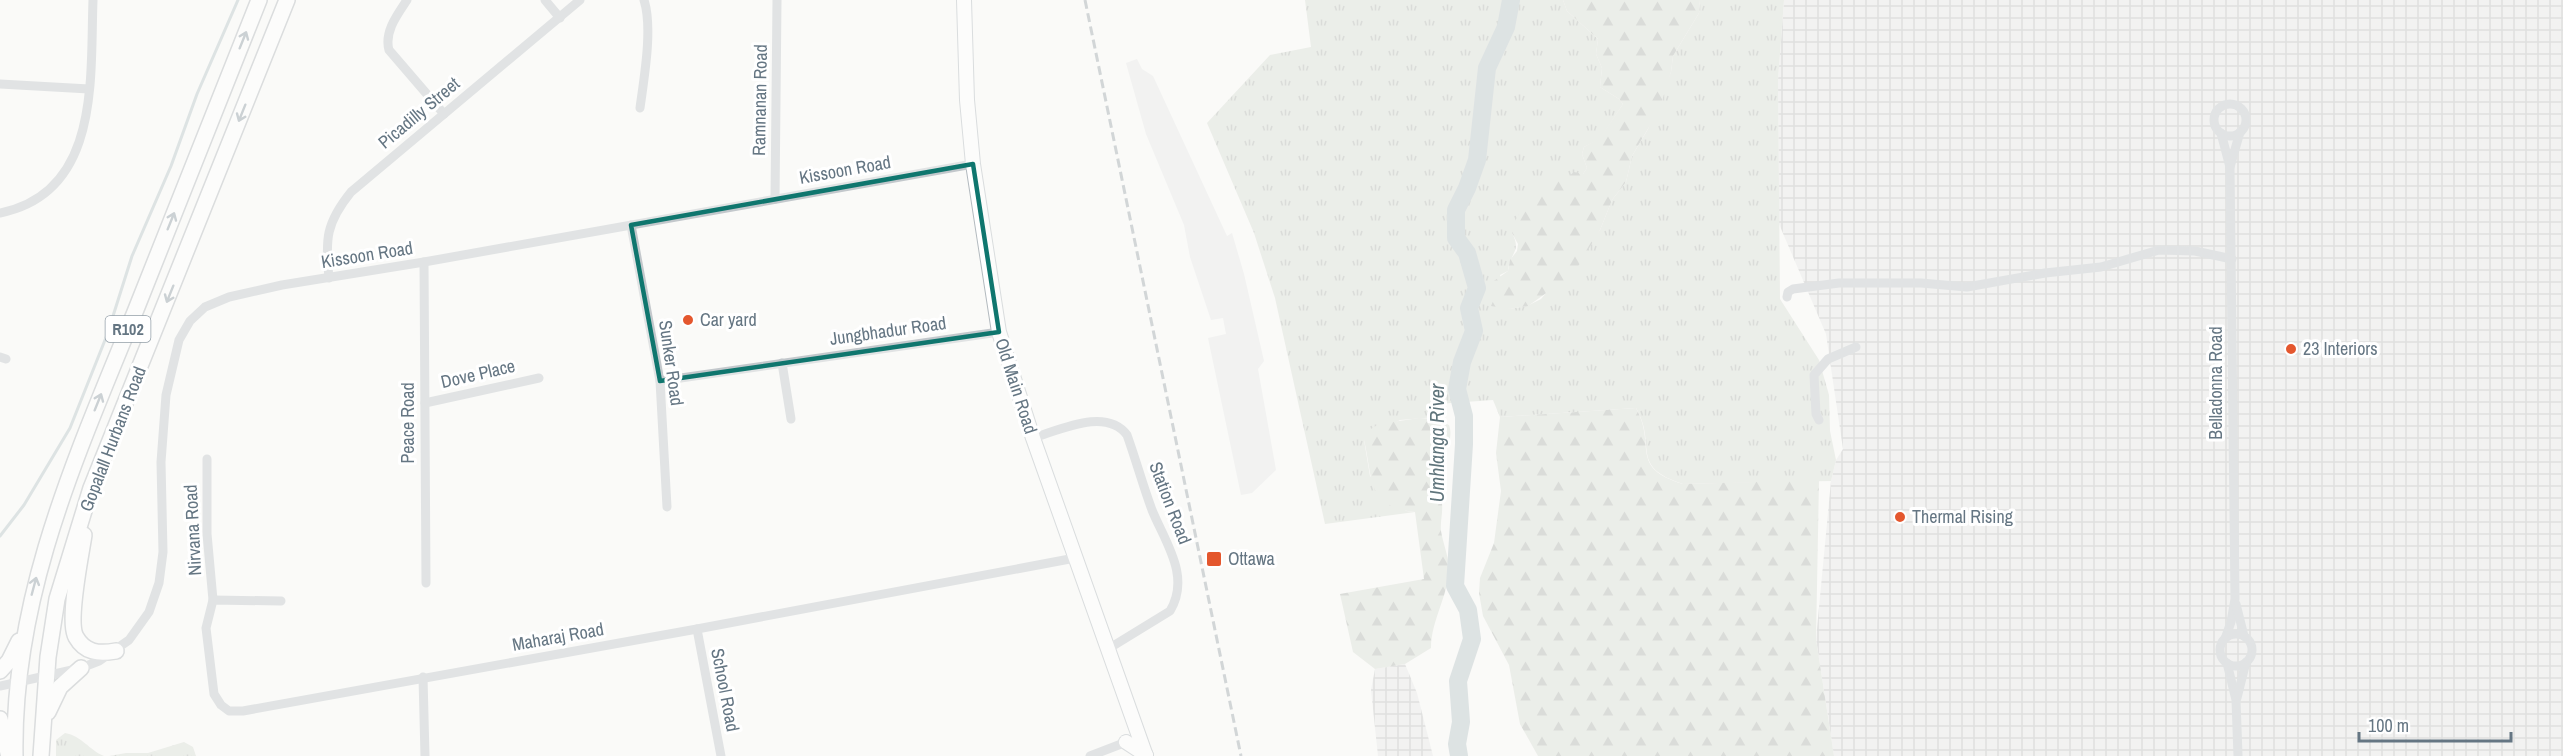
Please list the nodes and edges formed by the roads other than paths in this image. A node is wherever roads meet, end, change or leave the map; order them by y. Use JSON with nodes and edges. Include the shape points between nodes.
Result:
{"nodes":[{"id":1,"x":93,"y":0,"type":"edge"},
{"id":2,"x":259,"y":0,"type":"edge"},
{"id":3,"x":287,"y":0,"type":"edge"},
{"id":4,"x":407,"y":0,"type":"edge"},
{"id":5,"x":545,"y":0,"type":"edge"},
{"id":6,"x":580,"y":0,"type":"edge"},
{"id":7,"x":644,"y":0,"type":"edge"},
{"id":8,"x":777,"y":0,"type":"edge"},
{"id":9,"x":964,"y":0,"type":"edge"},
{"id":10,"x":560,"y":18,"type":"junction"},
{"id":11,"x":0,"y":84,"type":"edge"},
{"id":12,"x":89,"y":88,"type":"junction"},
{"id":13,"x":640,"y":108,"type":"dead end"},
{"id":14,"x":444,"y":114,"type":"junction"},
{"id":15,"x":2240,"y":132,"type":"junction"},
{"id":16,"x":2221,"y":133,"type":"junction"},
{"id":17,"x":973,"y":164,"type":"junction"},
{"id":18,"x":2230,"y":166,"type":"junction"},
{"id":19,"x":775,"y":200,"type":"junction"},
{"id":20,"x":0,"y":213,"type":"edge"},
{"id":21,"x":632,"y":225,"type":"junction"},
{"id":22,"x":2232,"y":259,"type":"junction"},
{"id":23,"x":424,"y":262,"type":"junction"},
{"id":24,"x":329,"y":278,"type":"junction"},
{"id":25,"x":1787,"y":297,"type":"dead end"},
{"id":26,"x":999,"y":332,"type":"junction"},
{"id":27,"x":1856,"y":347,"type":"dead end"},
{"id":28,"x":782,"y":363,"type":"junction"},
{"id":29,"x":539,"y":378,"type":"dead end"},
{"id":30,"x":660,"y":381,"type":"junction"},
{"id":31,"x":425,"y":403,"type":"junction"},
{"id":32,"x":791,"y":419,"type":"dead end"},
{"id":33,"x":1819,"y":420,"type":"dead end"},
{"id":34,"x":1033,"y":438,"type":"junction"},
{"id":35,"x":207,"y":459,"type":"dead end"},
{"id":36,"x":91,"y":488,"type":"junction"},
{"id":37,"x":667,"y":507,"type":"dead end"},
{"id":38,"x":1075,"y":558,"type":"junction"},
{"id":39,"x":426,"y":583,"type":"dead end"},
{"id":40,"x":2235,"y":599,"type":"junction"},
{"id":41,"x":213,"y":600,"type":"junction"},
{"id":42,"x":281,"y":601,"type":"dead end"},
{"id":43,"x":28,"y":612,"type":"junction"},
{"id":44,"x":697,"y":629,"type":"junction"},
{"id":45,"x":2244,"y":636,"type":"junction"},
{"id":46,"x":2224,"y":639,"type":"junction"},
{"id":47,"x":1108,"y":649,"type":"junction"},
{"id":48,"x":116,"y":651,"type":"junction"},
{"id":49,"x":2246,"y":662,"type":"junction"},
{"id":50,"x":2227,"y":663,"type":"junction"},
{"id":51,"x":81,"y":668,"type":"junction"},
{"id":52,"x":0,"y":671,"type":"edge"},
{"id":53,"x":46,"y":676,"type":"junction"},
{"id":54,"x":423,"y":677,"type":"junction"},
{"id":55,"x":19,"y":683,"type":"junction"},
{"id":56,"x":0,"y":686,"type":"edge"},
{"id":57,"x":2236,"y":700,"type":"junction"},
{"id":58,"x":0,"y":720,"type":"edge"},
{"id":59,"x":45,"y":720,"type":"junction"},
{"id":60,"x":1140,"y":737,"type":"junction"},
{"id":61,"x":1126,"y":742,"type":"junction"},
{"id":62,"x":1146,"y":755,"type":"edge"},
{"id":63,"x":8,"y":756,"type":"edge"},
{"id":64,"x":15,"y":756,"type":"edge"},
{"id":65,"x":41,"y":756,"type":"edge"},
{"id":66,"x":425,"y":756,"type":"edge"},
{"id":67,"x":721,"y":756,"type":"edge"},
{"id":68,"x":1090,"y":756,"type":"edge"},
{"id":69,"x":2238,"y":756,"type":"edge"}],
"edges":[{"from":1,"to":12,"type":"street"},
{"from":43,"to":2,"type":"main road","name":"Gopalall Hurbans Road","number":"R102","one_way":true,"via":[[67,481]]},
{"from":3,"to":36,"type":"main road","name":"Gopalall Hurbans Road","number":"R102","one_way":true},
{"from":4,"to":14,"type":"street","via":[[391,28],[389,50]]},
{"from":5,"to":10,"type":"street"},
{"from":6,"to":10,"type":"street","name":"Picadilly Street"},
{"from":7,"to":13,"type":"street","via":[[646,60]]},
{"from":8,"to":19,"type":"street","name":"Ramnanan Road"},
{"from":9,"to":17,"type":"street","name":"Old Main Road"},
{"from":10,"to":14,"type":"street","name":"Picadilly Street"},
{"from":11,"to":12,"type":"street"},
{"from":12,"to":20,"type":"street","via":[[81,142],[68,166],[50,189],[30,202]]},
{"from":14,"to":24,"type":"street","name":"Picadilly Street","via":[[351,192],[337,209],[327,243]]},
{"from":15,"to":16,"type":"street","via":[[2231,136]]},
{"from":15,"to":16,"type":"street","name":"Belladonna Road","via":[[2246,123],[2245,113],[2237,105],[2227,104],[2215,114],[2215,124]]},
{"from":15,"to":18,"type":"street","name":"Belladonna Road"},
{"from":16,"to":18,"type":"street","name":"Belladonna Road"},
{"from":17,"to":19,"type":"street","name":"Kissoon Road"},
{"from":17,"to":26,"type":"street","name":"Old Main Road"},
{"from":18,"to":22,"type":"street","name":"Belladonna Road"},
{"from":19,"to":21,"type":"street","name":"Kissoon Road"},
{"from":21,"to":23,"type":"street","name":"Kissoon Road"},
{"from":21,"to":30,"type":"street","name":"Sunker Road"},
{"from":22,"to":25,"type":"street","via":[[2195,251],[2159,250],[2101,267],[1967,287],[1839,283],[1793,289]]},
{"from":22,"to":40,"type":"street","name":"Belladonna Road"},
{"from":23,"to":24,"type":"street","name":"Kissoon Road"},
{"from":23,"to":31,"type":"street","name":"Peace Road"},
{"from":24,"to":48,"type":"street","name":"Kissoon Road","via":[[229,297],[205,307],[190,321],[179,340],[162,425],[163,552],[159,583],[149,612]]},
{"from":26,"to":28,"type":"street","name":"Jungbhadur Road"},
{"from":26,"to":34,"type":"street","name":"Old Main Road"},
{"from":27,"to":33,"type":"street","via":[[1828,359],[1814,375]]},
{"from":28,"to":30,"type":"street","name":"Jungbhadur Road"},
{"from":28,"to":32,"type":"street"},
{"from":29,"to":31,"type":"street","name":"Dove Place"},
{"from":30,"to":37,"type":"street","name":"Sunker Road"},
{"from":31,"to":39,"type":"street","name":"Peace Road"},
{"from":34,"to":38,"type":"street","name":"Old Main Road"},
{"from":34,"to":47,"type":"street","name":"Station Road","via":[[1097,421],[1119,426],[1127,435],[1153,511],[1172,550],[1178,580],[1175,604],[1170,611]]},
{"from":35,"to":41,"type":"street","name":"Nirvana Road","via":[[207,534]]},
{"from":36,"to":48,"type":"main road","via":[[75,595],[74,632],[81,645],[93,652]]},
{"from":36,"to":53,"type":"main road","name":"Gopalall Hurbans Road","number":"R102","via":[[57,599]]},
{"from":38,"to":44,"type":"street","name":"Maharaj Road"},
{"from":38,"to":47,"type":"street","name":"Old Main Road"},
{"from":40,"to":45,"type":"street","name":"Belladonna Road"},
{"from":40,"to":46,"type":"street","name":"Belladonna Road"},
{"from":41,"to":42,"type":"street"},
{"from":41,"to":54,"type":"street","name":"Maharaj Road","via":[[206,628],[209,662],[214,694],[230,711],[312,700]]},
{"from":43,"to":52,"type":"main road","via":[[17,649]]},
{"from":43,"to":55,"type":"main road","name":"Gopalall Hurbans Road","number":"R102"},
{"from":44,"to":54,"type":"street","name":"Maharaj Road"},
{"from":44,"to":67,"type":"street","name":"School Road"},
{"from":45,"to":46,"type":"street","via":[[2234,634]]},
{"from":45,"to":49,"type":"street","name":"Belladonna Road","via":[[2252,648]]},
{"from":46,"to":50,"type":"street","name":"Belladonna Road","via":[[2220,654]]},
{"from":47,"to":60,"type":"street","name":"Old Main Road"},
{"from":48,"to":51,"type":"street","name":"Kissoon Road"},
{"from":49,"to":50,"type":"street","via":[[2236,666]]},
{"from":49,"to":57,"type":"street","name":"Belladonna Road"},
{"from":50,"to":57,"type":"street","name":"Belladonna Road"},
{"from":51,"to":53,"type":"street","name":"Kissoon Road"},
{"from":51,"to":59,"type":"main road","via":[[60,687]]},
{"from":53,"to":55,"type":"street","name":"Kissoon Road"},
{"from":53,"to":59,"type":"main road","name":"Gopalall Hurbans Road","number":"R102"},
{"from":54,"to":66,"type":"street"},
{"from":55,"to":56,"type":"street","name":"Kissoon Road"},
{"from":55,"to":64,"type":"main road","name":"Gopalall Hurbans Road","number":"R102"},
{"from":57,"to":69,"type":"street","name":"Belladonna Road"},
{"from":58,"to":63,"type":"main road"},
{"from":59,"to":65,"type":"main road","name":"Gopalall Hurbans Road","number":"R102"},
{"from":60,"to":61,"type":"street"},
{"from":60,"to":62,"type":"street","name":"Old Main Road"},
{"from":61,"to":62,"type":"street"},
{"from":61,"to":68,"type":"street"}]}
